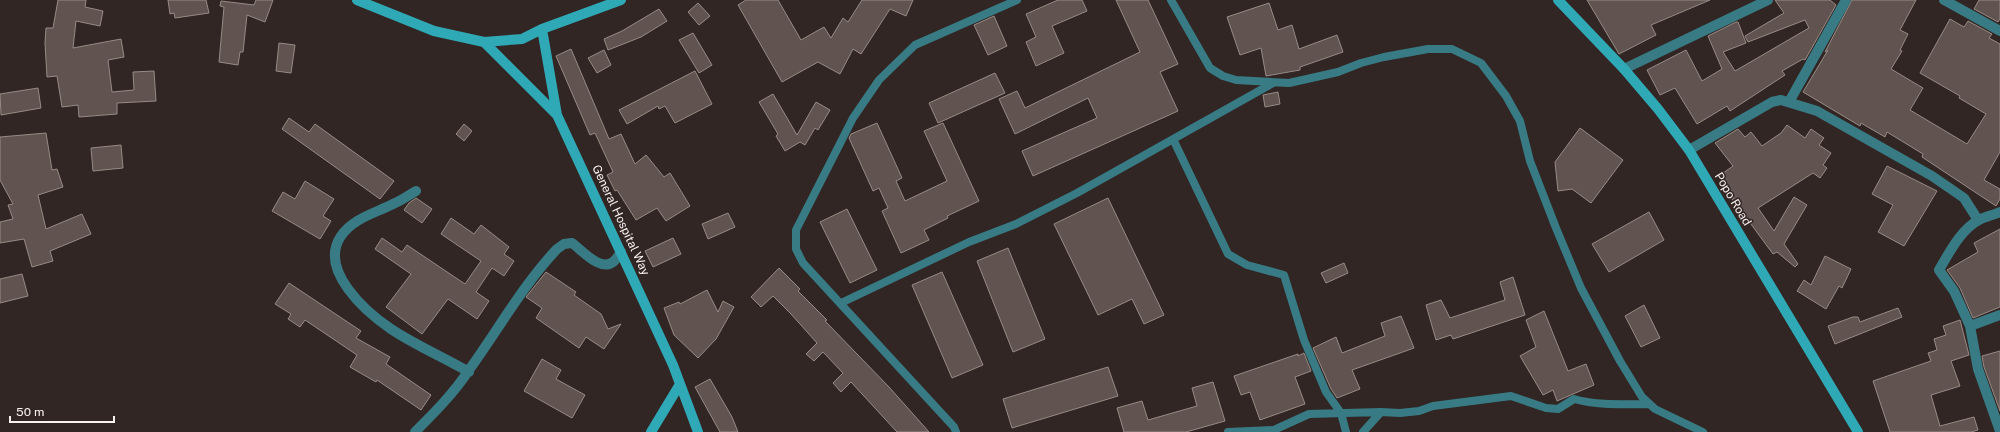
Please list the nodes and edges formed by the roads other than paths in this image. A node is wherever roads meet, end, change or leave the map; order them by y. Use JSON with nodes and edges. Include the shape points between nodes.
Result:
{"nodes":[{"id":1,"x":357,"y":0,"type":"edge"},
{"id":2,"x":621,"y":0,"type":"edge"},
{"id":3,"x":1017,"y":0,"type":"edge"},
{"id":4,"x":1171,"y":0,"type":"edge"},
{"id":5,"x":1558,"y":0,"type":"edge"},
{"id":6,"x":1768,"y":0,"type":"edge"},
{"id":7,"x":1846,"y":0,"type":"edge"},
{"id":8,"x":1944,"y":0,"type":"edge"},
{"id":9,"x":542,"y":29,"type":"junction"},
{"id":10,"x":2000,"y":31,"type":"edge"},
{"id":11,"x":484,"y":42,"type":"junction"},
{"id":12,"x":1624,"y":69,"type":"junction"},
{"id":13,"x":1273,"y":83,"type":"junction"},
{"id":14,"x":1788,"y":102,"type":"junction"},
{"id":15,"x":557,"y":115,"type":"junction"},
{"id":16,"x":1174,"y":139,"type":"junction"},
{"id":17,"x":1689,"y":150,"type":"junction"},
{"id":18,"x":416,"y":191,"type":"dead end"},
{"id":19,"x":2000,"y":212,"type":"edge"},
{"id":20,"x":1978,"y":220,"type":"junction"},
{"id":21,"x":622,"y":252,"type":"junction"},
{"id":22,"x":842,"y":303,"type":"junction"},
{"id":23,"x":2000,"y":315,"type":"edge"},
{"id":24,"x":1970,"y":326,"type":"junction"},
{"id":25,"x":469,"y":372,"type":"junction"},
{"id":26,"x":680,"y":384,"type":"junction"},
{"id":27,"x":1650,"y":404,"type":"junction"},
{"id":28,"x":1381,"y":412,"type":"junction"},
{"id":29,"x":1341,"y":414,"type":"junction"},
{"id":30,"x":2000,"y":431,"type":"edge"},
{"id":31,"x":414,"y":432,"type":"edge"},
{"id":32,"x":651,"y":432,"type":"edge"},
{"id":33,"x":698,"y":432,"type":"edge"},
{"id":34,"x":956,"y":432,"type":"edge"},
{"id":35,"x":1228,"y":432,"type":"edge"},
{"id":36,"x":1346,"y":432,"type":"edge"},
{"id":37,"x":1363,"y":432,"type":"edge"},
{"id":38,"x":1703,"y":432,"type":"edge"},
{"id":39,"x":1858,"y":432,"type":"edge"}],
"edges":[{"from":1,"to":11,"type":"main road","via":[[434,31]]},
{"from":2,"to":9,"type":"main road"},
{"from":3,"to":22,"type":"lane","via":[[915,44],[879,80],[853,118],[796,230],[796,249],[803,263]]},
{"from":4,"to":13,"type":"lane","via":[[1210,68],[1236,80]]},
{"from":5,"to":12,"type":"main road","name":"Popo Road"},
{"from":6,"to":12,"type":"street"},
{"from":7,"to":14,"type":"street"},
{"from":8,"to":10,"type":"street"},
{"from":9,"to":11,"type":"main road","via":[[522,39]]},
{"from":9,"to":15,"type":"main road"},
{"from":11,"to":15,"type":"main road","name":"General Hospital Way"},
{"from":12,"to":17,"type":"main road","name":"Popo Road"},
{"from":13,"to":16,"type":"lane"},
{"from":13,"to":27,"type":"lane","via":[[1338,72],[1384,57],[1428,49],[1452,49],[1481,63],[1506,96],[1520,121],[1530,161],[1581,288],[1620,361],[1642,397]]},
{"from":14,"to":17,"type":"street","via":[[1772,102]]},
{"from":14,"to":20,"type":"street","via":[[1817,111],[1932,176],[1964,198]]},
{"from":15,"to":21,"type":"main road","name":"General Hospital Way"},
{"from":16,"to":22,"type":"lane","via":[[1016,224],[969,242]]},
{"from":16,"to":29,"type":"lane","via":[[1228,254],[1247,265],[1284,275],[1304,340],[1326,392]]},
{"from":17,"to":39,"type":"main road","name":"Popo Road"},
{"from":18,"to":25,"type":"street","via":[[351,226],[340,237],[334,262],[348,288],[364,306],[391,328]]},
{"from":19,"to":20,"type":"street"},
{"from":20,"to":24,"type":"street","via":[[1952,248],[1939,270],[1954,290]]},
{"from":21,"to":25,"type":"street","via":[[612,263],[605,265],[598,263],[572,243],[564,244],[557,249],[498,326]]},
{"from":21,"to":26,"type":"main road","name":"General Hospital Way"},
{"from":22,"to":34,"type":"lane"},
{"from":23,"to":24,"type":"street"},
{"from":24,"to":30,"type":"street","via":[[1978,369]]},
{"from":25,"to":31,"type":"street"},
{"from":26,"to":32,"type":"main road"},
{"from":26,"to":33,"type":"main road","name":"General Hospital Way"},
{"from":27,"to":28,"type":"lane","via":[[1596,404],[1574,399],[1558,409],[1546,408],[1511,396],[1433,406],[1419,411]]},
{"from":27,"to":38,"type":"lane","via":[[1654,409]]},
{"from":28,"to":29,"type":"lane"},
{"from":28,"to":37,"type":"lane"},
{"from":29,"to":35,"type":"lane","via":[[1309,414],[1274,430]]},
{"from":29,"to":36,"type":"lane"}]}
